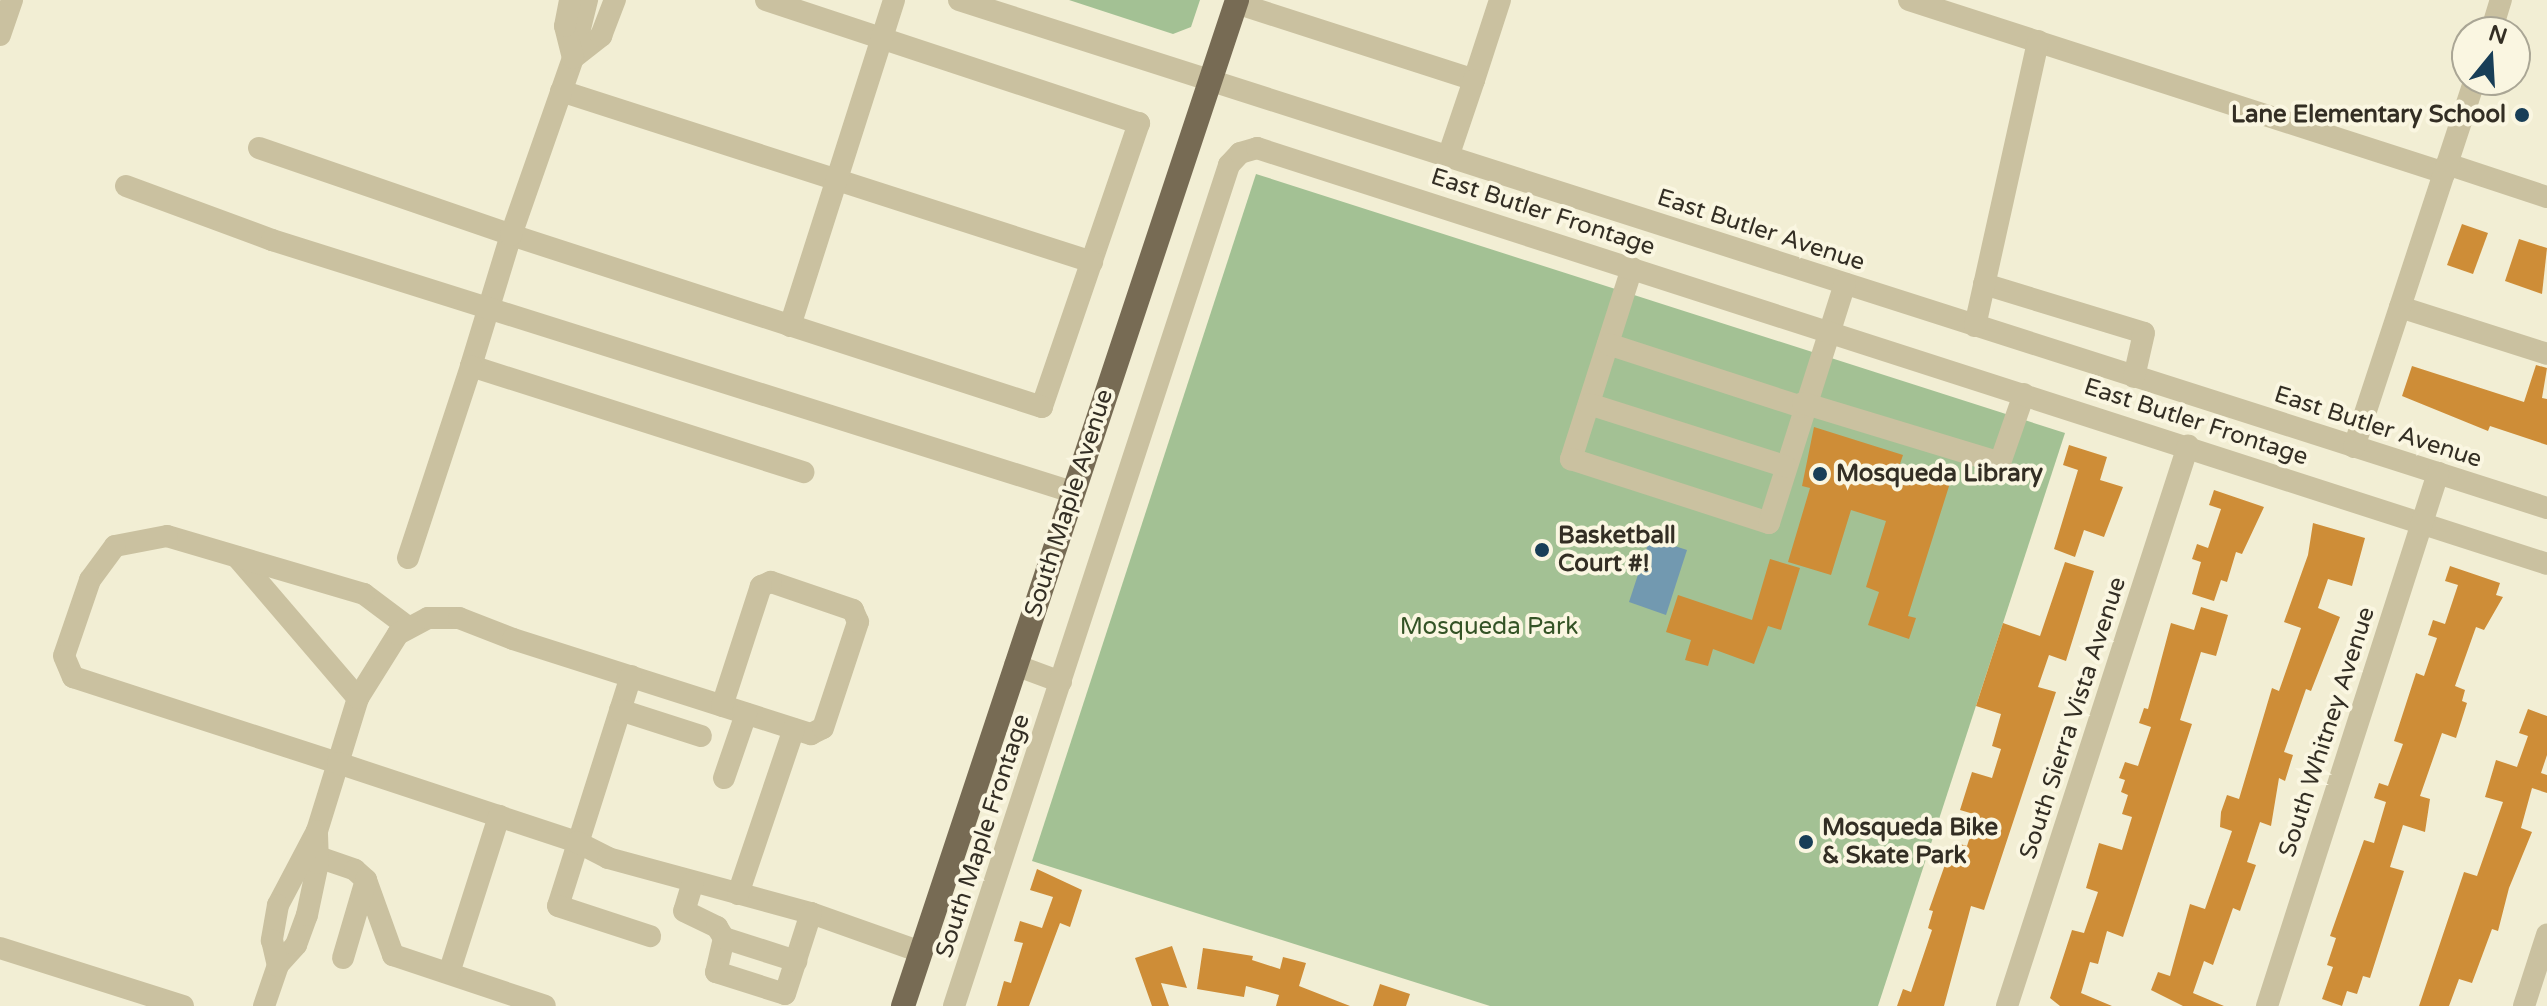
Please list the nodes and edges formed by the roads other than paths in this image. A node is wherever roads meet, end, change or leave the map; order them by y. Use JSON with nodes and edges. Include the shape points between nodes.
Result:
{"nodes":[{"id":1,"x":12,"y":0,"type":"edge"},
{"id":2,"x":570,"y":0,"type":"edge"},
{"id":3,"x":587,"y":0,"type":"edge"},
{"id":4,"x":615,"y":0,"type":"edge"},
{"id":5,"x":766,"y":0,"type":"edge"},
{"id":6,"x":894,"y":0,"type":"edge"},
{"id":7,"x":959,"y":0,"type":"edge"},
{"id":8,"x":1500,"y":0,"type":"edge"},
{"id":9,"x":1909,"y":0,"type":"edge"},
{"id":10,"x":1237,"y":1,"type":"edge"},
{"id":11,"x":1285,"y":9,"type":"edge"},
{"id":12,"x":0,"y":35,"type":"edge"},
{"id":13,"x":883,"y":37,"type":"junction"},
{"id":14,"x":2038,"y":41,"type":"junction"},
{"id":15,"x":573,"y":58,"type":"junction"},
{"id":16,"x":1208,"y":80,"type":"junction"},
{"id":17,"x":1474,"y":80,"type":"junction"},
{"id":18,"x":561,"y":91,"type":"junction"},
{"id":19,"x":2470,"y":96,"type":"edge"},
{"id":20,"x":259,"y":148,"type":"dead end"},
{"id":21,"x":1240,"y":153,"type":"joint"},
{"id":22,"x":1448,"y":157,"type":"junction"},
{"id":23,"x":2446,"y":168,"type":"junction"},
{"id":24,"x":836,"y":181,"type":"junction"},
{"id":25,"x":126,"y":186,"type":"dead end"},
{"id":26,"x":2547,"y":197,"type":"edge"},
{"id":27,"x":511,"y":235,"type":"junction"},
{"id":28,"x":1092,"y":262,"type":"junction"},
{"id":29,"x":1632,"y":268,"type":"junction"},
{"id":30,"x":1845,"y":284,"type":"junction"},
{"id":31,"x":1984,"y":284,"type":"junction"},
{"id":32,"x":2400,"y":307,"type":"junction"},
{"id":33,"x":488,"y":308,"type":"junction"},
{"id":34,"x":790,"y":326,"type":"junction"},
{"id":35,"x":1975,"y":326,"type":"junction"},
{"id":36,"x":1829,"y":331,"type":"junction"},
{"id":37,"x":1608,"y":344,"type":"junction"},
{"id":38,"x":2547,"y":354,"type":"edge"},
{"id":39,"x":471,"y":366,"type":"junction"},
{"id":40,"x":2134,"y":377,"type":"junction"},
{"id":41,"x":2024,"y":394,"type":"junction"},
{"id":42,"x":1589,"y":404,"type":"junction"},
{"id":43,"x":1803,"y":405,"type":"junction"},
{"id":44,"x":2188,"y":446,"type":"junction"},
{"id":45,"x":2354,"y":447,"type":"junction"},
{"id":46,"x":1785,"y":466,"type":"junction"},
{"id":47,"x":804,"y":472,"type":"dead end"},
{"id":48,"x":2438,"y":473,"type":"junction"},
{"id":49,"x":1072,"y":492,"type":"junction"},
{"id":50,"x":2547,"y":508,"type":"edge"},
{"id":51,"x":2422,"y":521,"type":"junction"},
{"id":52,"x":237,"y":557,"type":"junction"},
{"id":53,"x":408,"y":558,"type":"dead end"},
{"id":54,"x":2547,"y":564,"type":"edge"},
{"id":55,"x":408,"y":627,"type":"junction"},
{"id":56,"x":1015,"y":665,"type":"junction"},
{"id":57,"x":631,"y":676,"type":"junction"},
{"id":58,"x":1061,"y":682,"type":"junction"},
{"id":59,"x":358,"y":698,"type":"junction"},
{"id":60,"x":722,"y":706,"type":"junction"},
{"id":61,"x":620,"y":710,"type":"junction"},
{"id":62,"x":746,"y":714,"type":"junction"},
{"id":63,"x":794,"y":729,"type":"junction"},
{"id":64,"x":701,"y":736,"type":"dead end"},
{"id":65,"x":338,"y":763,"type":"junction"},
{"id":66,"x":724,"y":778,"type":"dead end"},
{"id":67,"x":499,"y":816,"type":"junction"},
{"id":68,"x":317,"y":831,"type":"junction"},
{"id":69,"x":577,"y":842,"type":"junction"},
{"id":70,"x":318,"y":857,"type":"junction"},
{"id":71,"x":366,"y":880,"type":"junction"},
{"id":72,"x":693,"y":882,"type":"junction"},
{"id":73,"x":738,"y":894,"type":"junction"},
{"id":74,"x":811,"y":913,"type":"junction"},
{"id":75,"x":2547,"y":935,"type":"edge"},
{"id":76,"x":650,"y":936,"type":"dead end"},
{"id":77,"x":724,"y":938,"type":"junction"},
{"id":78,"x":0,"y":948,"type":"edge"},
{"id":79,"x":921,"y":952,"type":"junction"},
{"id":80,"x":343,"y":958,"type":"dead end"},
{"id":81,"x":796,"y":961,"type":"junction"},
{"id":82,"x":278,"y":965,"type":"junction"},
{"id":83,"x":449,"y":973,"type":"junction"},
{"id":84,"x":183,"y":1006,"type":"edge"},
{"id":85,"x":264,"y":1006,"type":"edge"},
{"id":86,"x":545,"y":1006,"type":"edge"},
{"id":87,"x":903,"y":1006,"type":"edge"},
{"id":88,"x":954,"y":1006,"type":"edge"},
{"id":89,"x":2007,"y":1006,"type":"edge"},
{"id":90,"x":2267,"y":1006,"type":"edge"},
{"id":91,"x":2524,"y":1006,"type":"edge"}],
"edges":[{"from":1,"to":12,"type":"street"},
{"from":2,"to":15,"type":"street","via":[[565,26]]},
{"from":3,"to":15,"type":"street"},
{"from":4,"to":15,"type":"street","via":[[601,36]]},
{"from":5,"to":13,"type":"street"},
{"from":6,"to":13,"type":"street"},
{"from":7,"to":16,"type":"street","name":"East Butler Avenue"},
{"from":8,"to":17,"type":"street"},
{"from":9,"to":14,"type":"street"},
{"from":10,"to":11,"type":"street"},
{"from":10,"to":16,"type":"main road","name":"South Maple Avenue"},
{"from":11,"to":17,"type":"street"},
{"from":13,"to":24,"type":"street"},
{"from":13,"to":28,"type":"street","via":[[1139,123]]},
{"from":14,"to":23,"type":"street"},
{"from":14,"to":31,"type":"street"},
{"from":15,"to":18,"type":"street"},
{"from":16,"to":22,"type":"street","name":"East Butler Avenue"},
{"from":16,"to":49,"type":"main road","name":"South Maple Avenue"},
{"from":17,"to":22,"type":"street"},
{"from":18,"to":24,"type":"street"},
{"from":18,"to":27,"type":"street"},
{"from":19,"to":23,"type":"street"},
{"from":20,"to":27,"type":"street"},
{"from":21,"to":29,"type":"street","name":"East Butler Frontage","via":[[1257,148]]},
{"from":21,"to":58,"type":"street","name":"South Maple Frontage","via":[[1229,165]]},
{"from":22,"to":30,"type":"street","name":"East Butler Avenue"},
{"from":23,"to":26,"type":"street"},
{"from":23,"to":32,"type":"street"},
{"from":24,"to":28,"type":"street"},
{"from":24,"to":34,"type":"street"},
{"from":25,"to":33,"type":"street"},
{"from":27,"to":33,"type":"street"},
{"from":27,"to":34,"type":"street"},
{"from":28,"to":34,"type":"street","via":[[1042,407]]},
{"from":29,"to":36,"type":"street","name":"East Butler Frontage"},
{"from":29,"to":37,"type":"street"},
{"from":30,"to":35,"type":"street","name":"East Butler Avenue"},
{"from":30,"to":36,"type":"street"},
{"from":31,"to":35,"type":"street"},
{"from":31,"to":40,"type":"street","via":[[2144,333]]},
{"from":32,"to":38,"type":"street"},
{"from":32,"to":45,"type":"street"},
{"from":33,"to":39,"type":"street"},
{"from":33,"to":49,"type":"street"},
{"from":35,"to":40,"type":"street","name":"East Butler Avenue"},
{"from":36,"to":41,"type":"street","name":"East Butler Frontage"},
{"from":36,"to":43,"type":"street"},
{"from":37,"to":42,"type":"street"},
{"from":37,"to":43,"type":"street"},
{"from":39,"to":47,"type":"street"},
{"from":39,"to":53,"type":"street"},
{"from":40,"to":45,"type":"street","name":"East Butler Avenue"},
{"from":41,"to":43,"type":"street","via":[[2000,463]]},
{"from":41,"to":44,"type":"street","name":"East Butler Frontage"},
{"from":42,"to":46,"type":"street"},
{"from":42,"to":46,"type":"street","via":[[1571,459],[1769,523]]},
{"from":43,"to":46,"type":"street"},
{"from":44,"to":51,"type":"street","name":"East Butler Frontage"},
{"from":44,"to":89,"type":"street","name":"South Sierra Vista Avenue"},
{"from":45,"to":48,"type":"street","name":"East Butler Avenue"},
{"from":48,"to":50,"type":"street","name":"East Butler Avenue"},
{"from":48,"to":51,"type":"street","name":"South Whitney Avenue"},
{"from":49,"to":56,"type":"main road","name":"South Maple Avenue"},
{"from":51,"to":54,"type":"street","name":"East Butler Frontage"},
{"from":51,"to":90,"type":"street","name":"South Whitney Avenue"},
{"from":52,"to":55,"type":"street","via":[[364,594]]},
{"from":52,"to":59,"type":"street"},
{"from":52,"to":65,"type":"street","via":[[167,536],[115,546],[90,580],[64,656],[73,677]]},
{"from":55,"to":57,"type":"street","via":[[442,615],[459,618]]},
{"from":55,"to":59,"type":"street","via":[[398,634]]},
{"from":56,"to":58,"type":"street"},
{"from":56,"to":79,"type":"main road","name":"South Maple Avenue"},
{"from":57,"to":60,"type":"street"},
{"from":57,"to":61,"type":"street"},
{"from":58,"to":88,"type":"street","name":"South Maple Frontage"},
{"from":59,"to":65,"type":"street"},
{"from":60,"to":62,"type":"street"},
{"from":60,"to":63,"type":"street","via":[[761,586],[771,582],[853,610],[858,622],[823,728],[811,734]]},
{"from":61,"to":64,"type":"street"},
{"from":61,"to":69,"type":"street"},
{"from":62,"to":63,"type":"street"},
{"from":62,"to":66,"type":"street"},
{"from":63,"to":73,"type":"street"},
{"from":65,"to":67,"type":"street"},
{"from":65,"to":68,"type":"street"},
{"from":67,"to":69,"type":"street"},
{"from":67,"to":83,"type":"street"},
{"from":68,"to":70,"type":"street"},
{"from":68,"to":82,"type":"street","via":[[278,905],[272,940]]},
{"from":69,"to":72,"type":"street","via":[[608,858]]},
{"from":69,"to":76,"type":"street","via":[[558,906]]},
{"from":70,"to":71,"type":"street","via":[[355,870]]},
{"from":70,"to":82,"type":"street","via":[[296,945]]},
{"from":71,"to":80,"type":"street"},
{"from":71,"to":83,"type":"street","via":[[393,955]]},
{"from":72,"to":73,"type":"street"},
{"from":72,"to":77,"type":"street","via":[[684,911],[717,927]]},
{"from":73,"to":74,"type":"street"},
{"from":74,"to":79,"type":"street"},
{"from":74,"to":81,"type":"street"},
{"from":75,"to":91,"type":"street"},
{"from":77,"to":81,"type":"street"},
{"from":77,"to":81,"type":"street","via":[[716,972],[785,994]]},
{"from":78,"to":84,"type":"street"},
{"from":79,"to":87,"type":"main road","name":"South Maple Avenue"},
{"from":82,"to":85,"type":"street"},
{"from":83,"to":86,"type":"street"}]}
